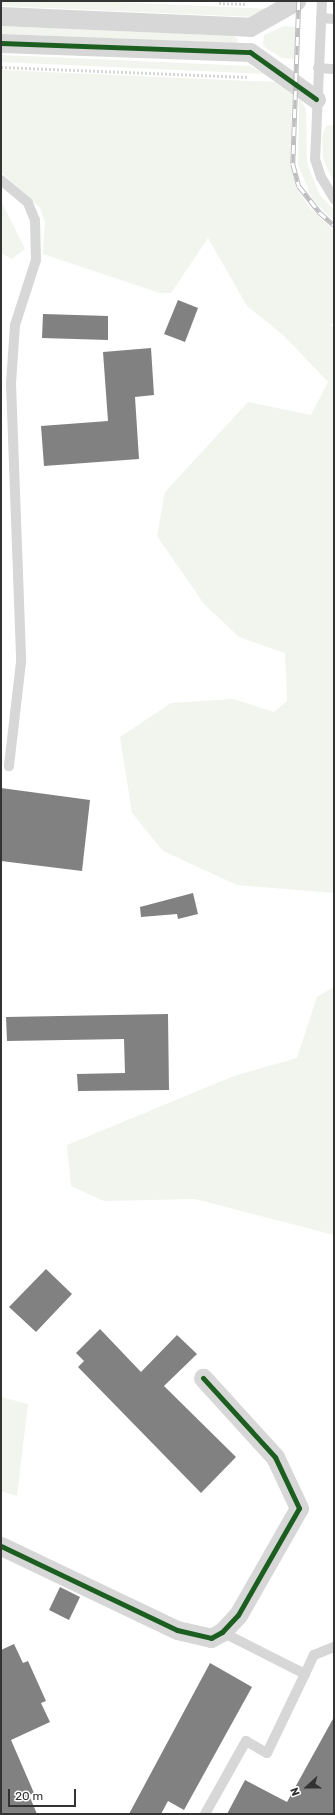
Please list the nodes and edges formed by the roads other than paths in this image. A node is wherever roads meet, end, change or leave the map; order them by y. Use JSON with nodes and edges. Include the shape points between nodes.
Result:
{"nodes":[{"id":1,"x":296,"y":1,"type":"edge"},
{"id":2,"x":322,"y":1,"type":"edge"},
{"id":3,"x":1,"y":16,"type":"edge"},
{"id":4,"x":321,"y":18,"type":"junction"},
{"id":5,"x":334,"y":19,"type":"edge"},
{"id":6,"x":250,"y":27,"type":"junction"},
{"id":7,"x":1,"y":43,"type":"edge"},
{"id":8,"x":250,"y":52,"type":"junction"},
{"id":9,"x":318,"y":68,"type":"junction"},
{"id":10,"x":334,"y":69,"type":"edge"},
{"id":11,"x":316,"y":99,"type":"junction"},
{"id":12,"x":1,"y":180,"type":"edge"},
{"id":13,"x":334,"y":199,"type":"edge"},
{"id":14,"x":9,"y":766,"type":"dead end"},
{"id":15,"x":203,"y":1378,"type":"dead end"},
{"id":16,"x":1,"y":1546,"type":"edge"},
{"id":17,"x":222,"y":1632,"type":"junction"},
{"id":18,"x":334,"y":1647,"type":"edge"},
{"id":19,"x":305,"y":1674,"type":"junction"},
{"id":20,"x":205,"y":1814,"type":"edge"}],
"edges":[{"from":1,"to":6,"type":"street"},
{"from":2,"to":4,"type":"lane"},
{"from":3,"to":6,"type":"street"},
{"from":4,"to":5,"type":"lane"},
{"from":4,"to":9,"type":"lane"},
{"from":6,"to":8,"type":"street"},
{"from":7,"to":8,"type":"street"},
{"from":8,"to":11,"type":"street","via":[[279,70]]},
{"from":9,"to":10,"type":"lane"},
{"from":9,"to":11,"type":"lane"},
{"from":11,"to":13,"type":"lane","via":[[315,159],[320,177]]},
{"from":12,"to":14,"type":"lane","via":[[30,209],[35,220],[36,260],[15,325],[11,383],[21,662]]},
{"from":15,"to":17,"type":"street","via":[[275,1457],[299,1508],[238,1615]]},
{"from":16,"to":17,"type":"street","via":[[177,1630],[210,1638]]},
{"from":17,"to":19,"type":"lane"},
{"from":18,"to":19,"type":"lane","via":[[314,1655]]},
{"from":19,"to":20,"type":"lane","via":[[267,1753],[246,1741]]}]}
